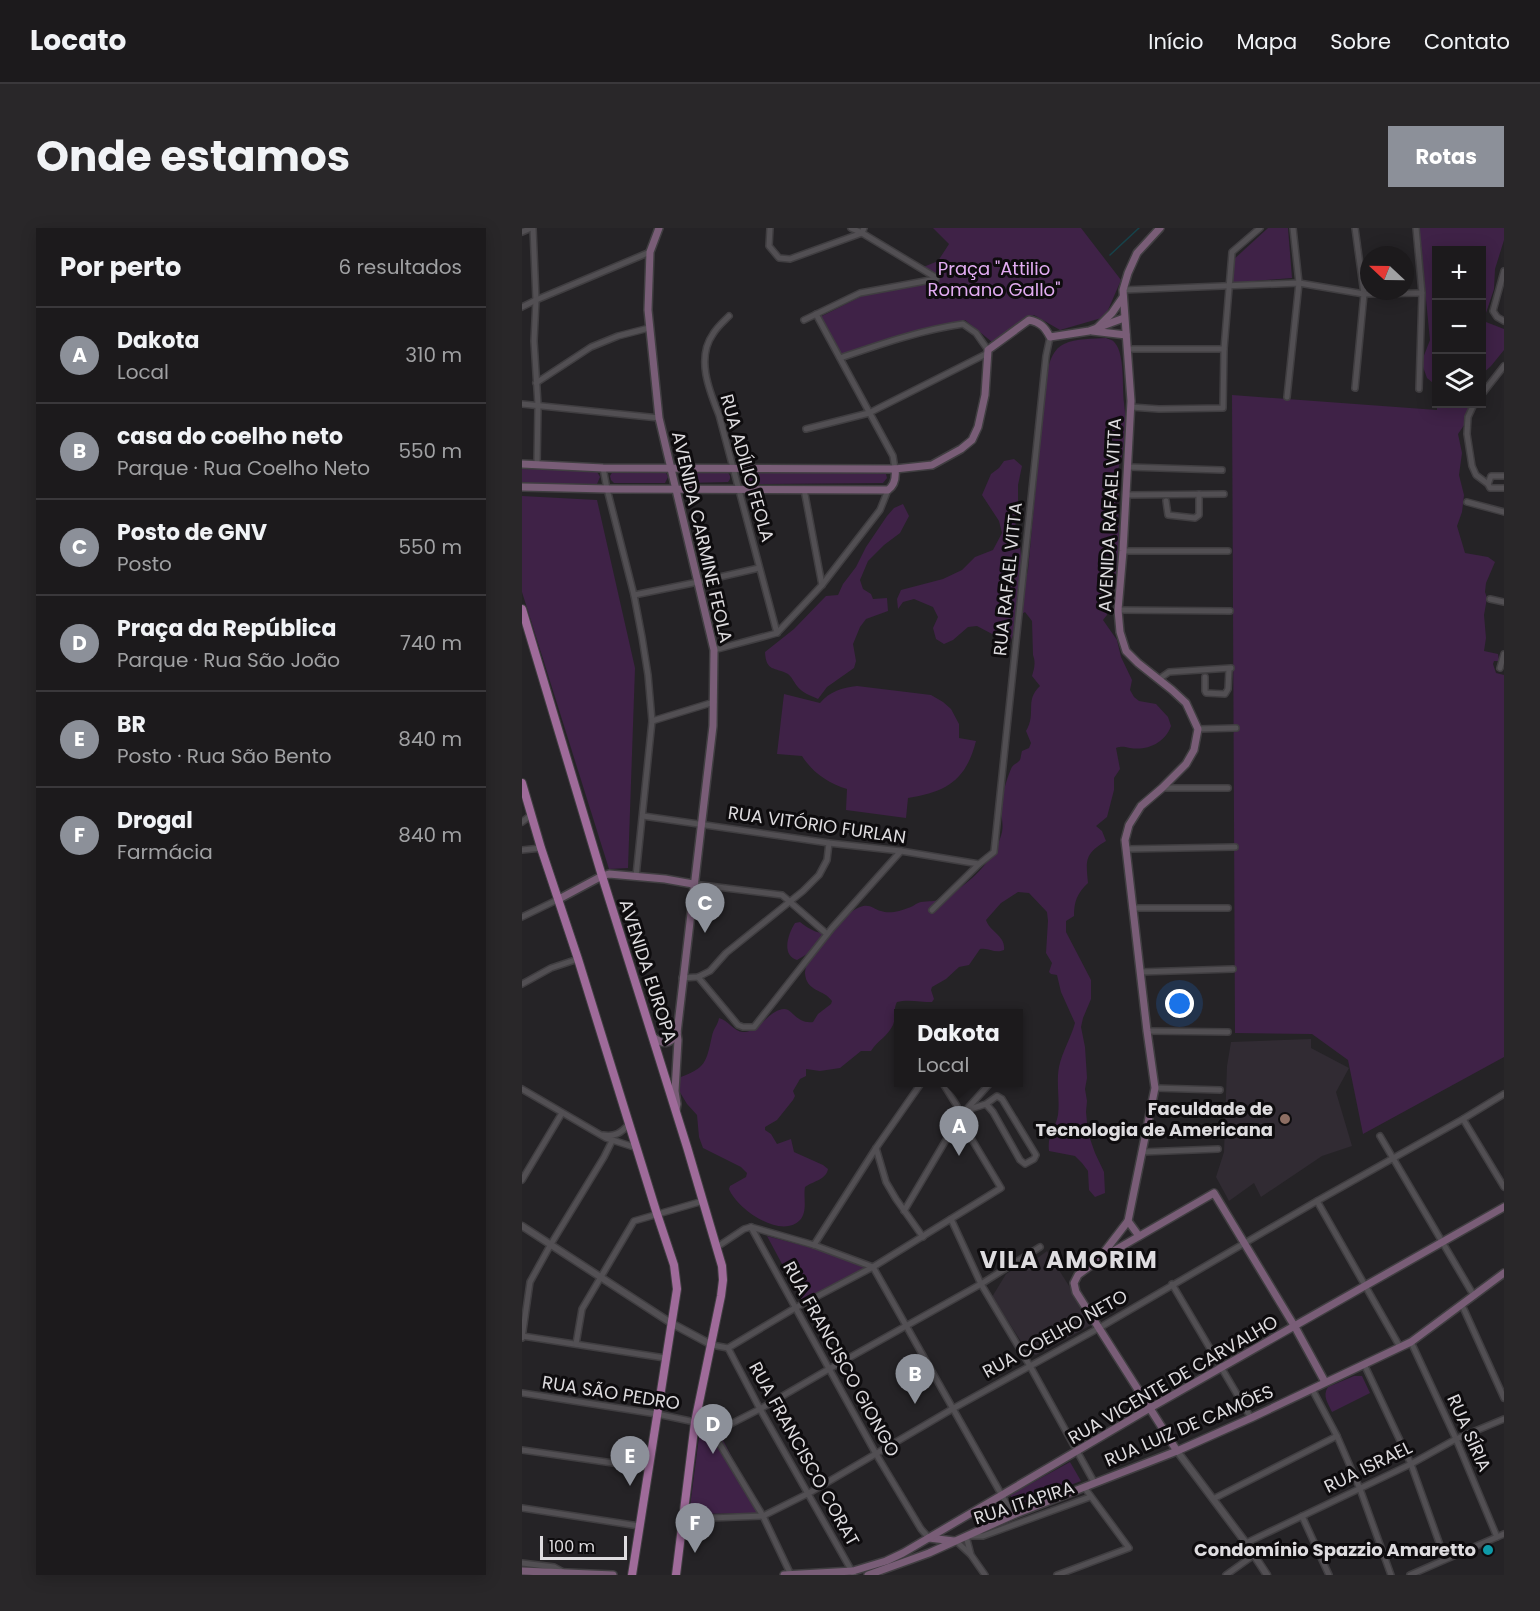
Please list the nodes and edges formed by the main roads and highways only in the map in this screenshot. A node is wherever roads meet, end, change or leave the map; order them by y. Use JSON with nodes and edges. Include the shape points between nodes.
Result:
{"nodes":[{"id":1,"x":658,"y":228,"type":"edge"},
{"id":2,"x":1160,"y":228,"type":"edge"},
{"id":3,"x":1123,"y":293,"type":"junction"},
{"id":4,"x":1124,"y":318,"type":"junction"},
{"id":5,"x":1093,"y":330,"type":"junction"},
{"id":6,"x":1126,"y":335,"type":"junction"},
{"id":7,"x":522,"y":464,"type":"edge"},
{"id":8,"x":671,"y":467,"type":"junction"},
{"id":9,"x":895,"y":469,"type":"junction"},
{"id":10,"x":522,"y":487,"type":"edge"},
{"id":11,"x":676,"y":489,"type":"junction"},
{"id":12,"x":522,"y":609,"type":"edge"},
{"id":13,"x":522,"y":783,"type":"edge"},
{"id":14,"x":602,"y":876,"type":"junction"},
{"id":15,"x":693,"y":884,"type":"junction"},
{"id":16,"x":559,"y":899,"type":"junction"},
{"id":17,"x":676,"y":1033,"type":"junction"},
{"id":18,"x":653,"y":1037,"type":"junction"},
{"id":19,"x":676,"y":1110,"type":"junction"},
{"id":20,"x":1504,"y":1207,"type":"edge"},
{"id":21,"x":1128,"y":1221,"type":"junction"},
{"id":22,"x":1139,"y":1236,"type":"junction"},
{"id":23,"x":1098,"y":1260,"type":"junction"},
{"id":24,"x":1504,"y":1274,"type":"edge"},
{"id":25,"x":1294,"y":1327,"type":"junction"},
{"id":26,"x":1325,"y":1382,"type":"junction"},
{"id":27,"x":1150,"y":1408,"type":"junction"},
{"id":28,"x":1177,"y":1451,"type":"junction"},
{"id":29,"x":958,"y":1521,"type":"junction"},
{"id":30,"x":966,"y":1536,"type":"junction"},
{"id":31,"x":929,"y":1538,"type":"junction"},
{"id":32,"x":956,"y":1541,"type":"junction"},
{"id":33,"x":522,"y":1571,"type":"edge"},
{"id":34,"x":853,"y":1573,"type":"edge"},
{"id":35,"x":613,"y":1575,"type":"edge"},
{"id":36,"x":632,"y":1575,"type":"edge"},
{"id":37,"x":676,"y":1575,"type":"edge"},
{"id":38,"x":784,"y":1575,"type":"edge"},
{"id":39,"x":791,"y":1575,"type":"edge"},
{"id":40,"x":803,"y":1575,"type":"edge"},
{"id":41,"x":868,"y":1575,"type":"edge"}],
"edges":[{"from":1,"to":8,"type":"main road","name":"AVENIDA CARMINE FEOLA","via":[[650,252],[648,328],[658,418]]},
{"from":2,"to":3,"type":"main road","name":"AVENIDA RAFAEL VITTA","via":[[1137,253]]},
{"from":3,"to":4,"type":"main road","name":"AVENIDA RAFAEL VITTA"},
{"from":3,"to":5,"type":"main road","via":[[1112,313]]},
{"from":4,"to":5,"type":"main road"},
{"from":4,"to":6,"type":"main road","name":"AVENIDA RAFAEL VITTA"},
{"from":5,"to":6,"type":"main road"},
{"from":5,"to":9,"type":"main road","via":[[1050,337],[1046,328],[1029,321],[988,352],[985,395],[972,440],[932,465]]},
{"from":6,"to":21,"type":"main road","name":"AVENIDA RAFAEL VITTA","via":[[1131,407],[1118,610],[1120,632],[1126,651],[1186,703],[1198,729],[1194,750],[1186,764],[1141,806],[1125,840],[1155,1088]]},
{"from":7,"to":8,"type":"main road"},
{"from":8,"to":9,"type":"main road"},
{"from":8,"to":11,"type":"main road","name":"AVENIDA CARMINE FEOLA"},
{"from":9,"to":11,"type":"main road","via":[[894,484],[888,490]]},
{"from":10,"to":11,"type":"main road"},
{"from":11,"to":15,"type":"main road","name":"AVENIDA CARMINE FEOLA","via":[[714,650],[714,702]]},
{"from":12,"to":14,"type":"main road","name":"AVENIDA EUROPA"},
{"from":13,"to":16,"type":"main road"},
{"from":14,"to":15,"type":"main road","via":[[617,874]]},
{"from":14,"to":16,"type":"main road"},
{"from":14,"to":18,"type":"main road","name":"AVENIDA EUROPA"},
{"from":15,"to":17,"type":"main road","name":"AVENIDA CARMINE FEOLA"},
{"from":16,"to":36,"type":"main road","via":[[676,1276]]},
{"from":17,"to":18,"type":"main road","via":[[669,1043]]},
{"from":17,"to":19,"type":"main road","name":"AVENIDA CARMINE FEOLA"},
{"from":18,"to":19,"type":"main road","name":"AVENIDA EUROPA"},
{"from":19,"to":37,"type":"main road","name":"AVENIDA EUROPA","via":[[717,1247],[723,1280],[695,1422]]},
{"from":20,"to":25,"type":"main road","name":"RUA VICENTE DE CARVALHO"},
{"from":21,"to":22,"type":"main road"},
{"from":21,"to":23,"type":"main road"},
{"from":22,"to":23,"type":"main road"},
{"from":22,"to":25,"type":"main road","via":[[1214,1193]]},
{"from":23,"to":27,"type":"main road","via":[[1078,1275],[1074,1283],[1076,1292]]},
{"from":24,"to":26,"type":"main road","name":"RUA LUIZ DE CAMÕES","via":[[1411,1342]]},
{"from":25,"to":26,"type":"main road"},
{"from":25,"to":27,"type":"main road","name":"RUA VICENTE DE CARVALHO"},
{"from":26,"to":28,"type":"main road","name":"RUA LUIZ DE CAMÕES"},
{"from":27,"to":28,"type":"main road"},
{"from":27,"to":29,"type":"main road","name":"RUA VICENTE DE CARVALHO"},
{"from":28,"to":30,"type":"main road","name":"RUA LUIZ DE CAMÕES"},
{"from":29,"to":30,"type":"main road","via":[[958,1531]]},
{"from":29,"to":31,"type":"main road","name":"RUA VICENTE DE CARVALHO"},
{"from":30,"to":32,"type":"main road","name":"RUA LUIZ DE CAMÕES"},
{"from":31,"to":32,"type":"main road"},
{"from":31,"to":34,"type":"main road","name":"RUA VICENTE DE CARVALHO"},
{"from":32,"to":41,"type":"main road","name":"RUA LUIZ DE CAMÕES"},
{"from":33,"to":35,"type":"main road"},
{"from":34,"to":40,"type":"main road","name":"RUA VICENTE DE CARVALHO"},
{"from":38,"to":39,"type":"main road","name":"RUA VICENTE DE CARVALHO"},
{"from":39,"to":40,"type":"main road","name":"RUA VICENTE DE CARVALHO"}]}
